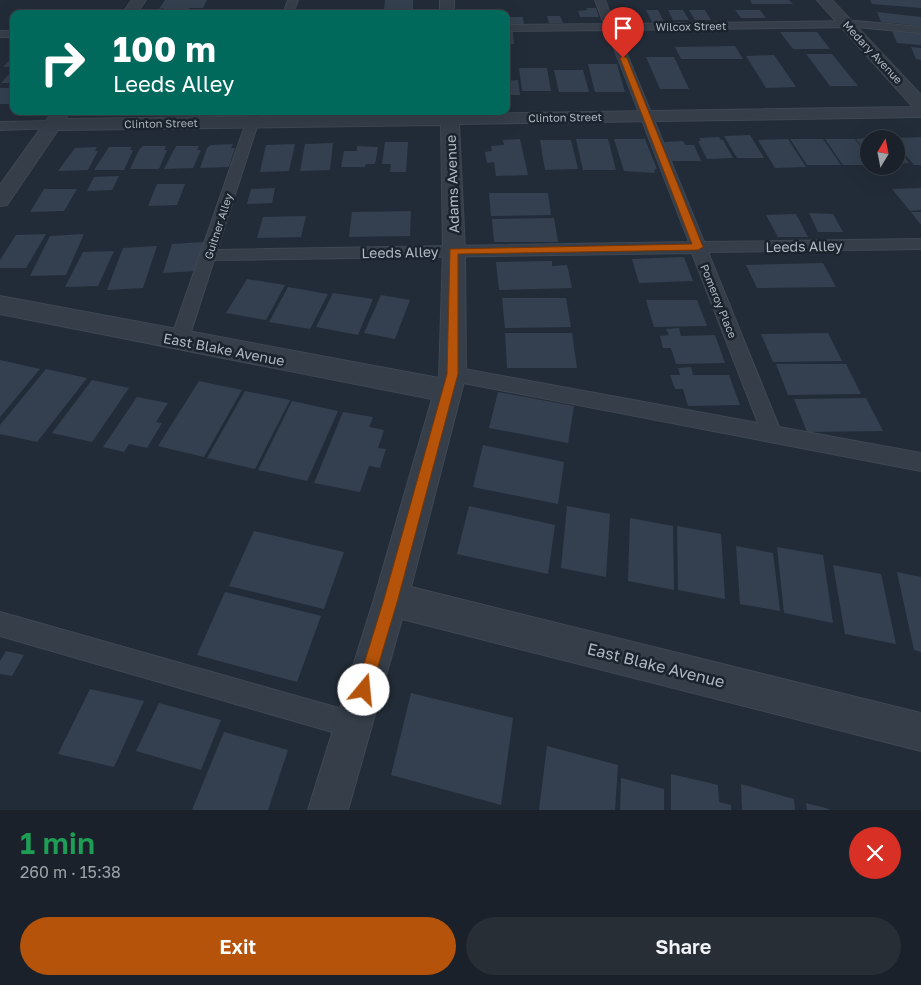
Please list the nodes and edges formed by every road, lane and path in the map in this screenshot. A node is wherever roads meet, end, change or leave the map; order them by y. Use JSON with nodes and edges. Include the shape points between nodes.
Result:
{"nodes":[{"id":1,"x":600,"y":0,"type":"edge"},
{"id":2,"x":824,"y":0,"type":"edge"},
{"id":3,"x":847,"y":24,"type":"junction"},
{"id":4,"x":611,"y":27,"type":"junction"},
{"id":5,"x":510,"y":28,"type":"edge"},
{"id":6,"x":921,"y":30,"type":"edge"},
{"id":7,"x":921,"y":105,"type":"edge"},
{"id":8,"x":921,"y":112,"type":"edge"},
{"id":9,"x":450,"y":115,"type":"edge"},
{"id":10,"x":646,"y":116,"type":"junction"},
{"id":11,"x":254,"y":117,"type":"edge"},
{"id":12,"x":57,"y":118,"type":"edge"},
{"id":13,"x":0,"y":126,"type":"edge"},
{"id":14,"x":0,"y":200,"type":"edge"},
{"id":15,"x":921,"y":244,"type":"edge"},
{"id":16,"x":698,"y":247,"type":"junction"},
{"id":17,"x":454,"y":251,"type":"junction"},
{"id":18,"x":208,"y":255,"type":"junction"},
{"id":19,"x":0,"y":305,"type":"edge"},
{"id":20,"x":179,"y":341,"type":"junction"},
{"id":21,"x":450,"y":383,"type":"junction"},
{"id":22,"x":772,"y":434,"type":"junction"},
{"id":23,"x":921,"y":462,"type":"edge"},
{"id":24,"x":391,"y":599,"type":"junction"},
{"id":25,"x":0,"y":624,"type":"edge"},
{"id":26,"x":353,"y":725,"type":"junction"},
{"id":27,"x":921,"y":732,"type":"edge"},
{"id":28,"x":328,"y":810,"type":"edge"}],
"edges":[{"from":1,"to":4,"type":"lane","name":"Pomeroy Place"},
{"from":2,"to":3,"type":"street","name":"Medary Avenue"},
{"from":3,"to":4,"type":"lane","name":"Wilcox Street"},
{"from":3,"to":6,"type":"lane"},
{"from":3,"to":7,"type":"street","name":"Medary Avenue"},
{"from":4,"to":5,"type":"lane","name":"Wilcox Street"},
{"from":4,"to":10,"type":"lane","name":"Pomeroy Place"},
{"from":8,"to":10,"type":"street","name":"Clinton Street"},
{"from":9,"to":10,"type":"street","name":"Clinton Street"},
{"from":9,"to":11,"type":"street","name":"Clinton Street"},
{"from":9,"to":17,"type":"street","name":"Adams Avenue"},
{"from":10,"to":16,"type":"lane","name":"Pomeroy Place"},
{"from":11,"to":12,"type":"street","name":"Clinton Street"},
{"from":11,"to":18,"type":"lane","name":"Guitner Alley"},
{"from":12,"to":13,"type":"lane","name":"Clinton Street"},
{"from":12,"to":14,"type":"street"},
{"from":15,"to":16,"type":"lane","name":"Leeds Alley"},
{"from":16,"to":17,"type":"lane","name":"Leeds Alley"},
{"from":16,"to":22,"type":"lane","name":"Pomeroy Place"},
{"from":17,"to":18,"type":"lane","name":"Leeds Alley"},
{"from":17,"to":21,"type":"street","name":"Adams Avenue"},
{"from":18,"to":20,"type":"lane","name":"Guitner Alley"},
{"from":19,"to":20,"type":"street","name":"East Blake Avenue"},
{"from":20,"to":21,"type":"street","name":"East Blake Avenue"},
{"from":21,"to":22,"type":"lane"},
{"from":21,"to":24,"type":"street","name":"Adams Avenue"},
{"from":22,"to":23,"type":"lane"},
{"from":24,"to":26,"type":"street","name":"Adams Avenue"},
{"from":24,"to":27,"type":"street","name":"East Blake Avenue"},
{"from":25,"to":26,"type":"lane"},
{"from":26,"to":28,"type":"street","name":"Adams Avenue"}]}
